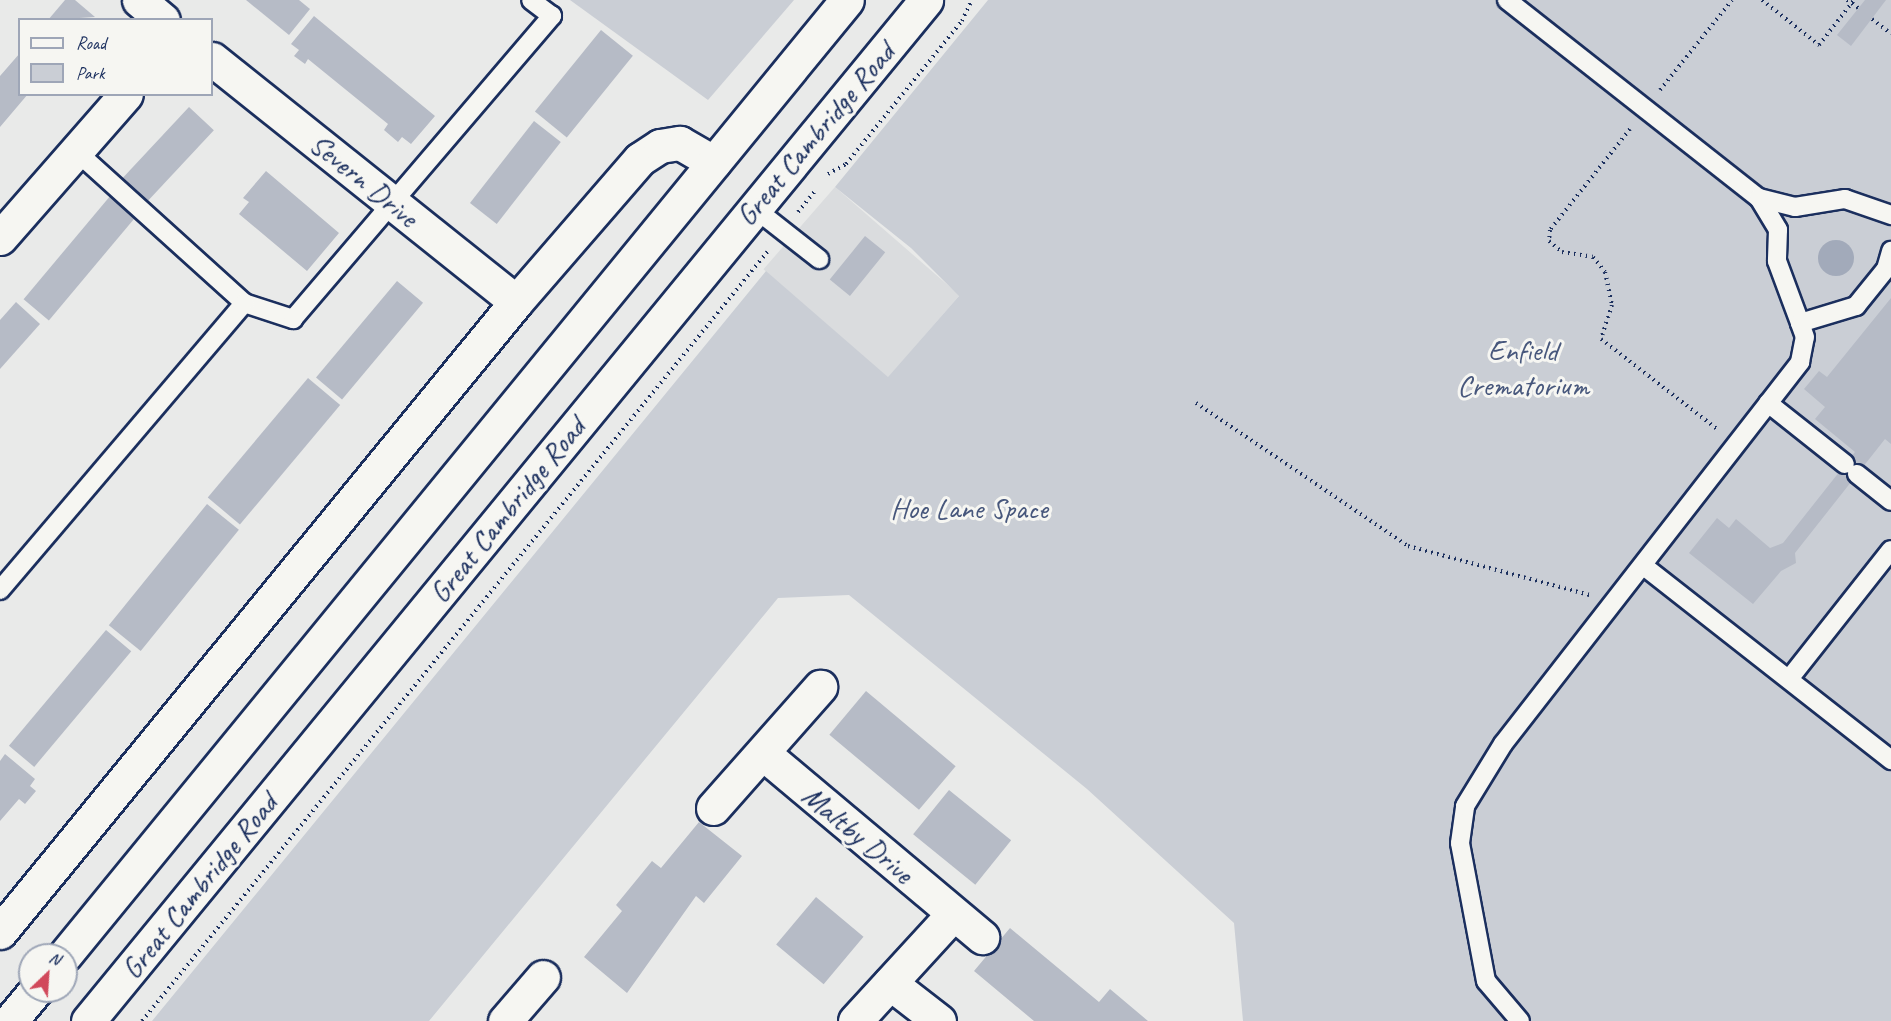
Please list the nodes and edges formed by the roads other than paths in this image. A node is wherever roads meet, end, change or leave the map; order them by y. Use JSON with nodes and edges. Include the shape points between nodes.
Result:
{"nodes":[{"id":1,"x":139,"y":0,"type":"edge"},
{"id":2,"x":531,"y":0,"type":"edge"},
{"id":3,"x":847,"y":0,"type":"edge"},
{"id":4,"x":926,"y":0,"type":"edge"},
{"id":5,"x":1508,"y":0,"type":"edge"},
{"id":6,"x":161,"y":18,"type":"edge"},
{"id":7,"x":213,"y":60,"type":"edge"},
{"id":8,"x":124,"y":96,"type":"edge"},
{"id":9,"x":76,"y":151,"type":"junction"},
{"id":10,"x":714,"y":163,"type":"junction"},
{"id":11,"x":1759,"y":198,"type":"junction"},
{"id":12,"x":395,"y":205,"type":"junction"},
{"id":13,"x":754,"y":208,"type":"junction"},
{"id":14,"x":1891,"y":215,"type":"edge"},
{"id":15,"x":0,"y":237,"type":"edge"},
{"id":16,"x":1891,"y":251,"type":"edge"},
{"id":17,"x":819,"y":260,"type":"dead end"},
{"id":18,"x":516,"y":302,"type":"junction"},
{"id":19,"x":244,"y":303,"type":"junction"},
{"id":20,"x":1800,"y":323,"type":"junction"},
{"id":21,"x":1768,"y":404,"type":"junction"},
{"id":22,"x":1891,"y":501,"type":"edge"},
{"id":23,"x":1891,"y":549,"type":"edge"},
{"id":24,"x":1645,"y":567,"type":"junction"},
{"id":25,"x":0,"y":590,"type":"edge"},
{"id":26,"x":1789,"y":679,"type":"junction"},
{"id":27,"x":820,"y":687,"type":"dead end"},
{"id":28,"x":764,"y":754,"type":"junction"},
{"id":29,"x":1891,"y":760,"type":"edge"},
{"id":30,"x":713,"y":808,"type":"dead end"},
{"id":31,"x":953,"y":914,"type":"junction"},
{"id":32,"x":0,"y":932,"type":"edge"},
{"id":33,"x":982,"y":937,"type":"dead end"},
{"id":34,"x":75,"y":943,"type":"edge"},
{"id":35,"x":543,"y":977,"type":"dead end"},
{"id":36,"x":890,"y":982,"type":"junction"},
{"id":37,"x":25,"y":1003,"type":"edge"},
{"id":38,"x":10,"y":1021,"type":"edge"},
{"id":39,"x":88,"y":1021,"type":"edge"},
{"id":40,"x":505,"y":1021,"type":"edge"},
{"id":41,"x":855,"y":1021,"type":"edge"},
{"id":42,"x":939,"y":1021,"type":"edge"},
{"id":43,"x":1520,"y":1021,"type":"edge"}],
"edges":[{"from":1,"to":6,"type":"main road"},
{"from":2,"to":12,"type":"lane","via":[[552,16]]},
{"from":3,"to":10,"type":"main road","name":"Great Cambridge Road"},
{"from":4,"to":13,"type":"main road","name":"Great Cambridge Road"},
{"from":5,"to":11,"type":"lane"},
{"from":7,"to":12,"type":"main road","name":"Severn Drive"},
{"from":8,"to":9,"type":"main road"},
{"from":9,"to":15,"type":"main road"},
{"from":9,"to":19,"type":"lane"},
{"from":10,"to":18,"type":"main road","name":"Great Cambridge Road","via":[[680,143],[660,146],[640,159]]},
{"from":10,"to":34,"type":"main road","name":"Great Cambridge Road"},
{"from":11,"to":14,"type":"lane","via":[[1795,207],[1845,199]]},
{"from":11,"to":20,"type":"lane","via":[[1778,230],[1778,261]]},
{"from":12,"to":18,"type":"main road","name":"Severn Drive"},
{"from":12,"to":19,"type":"lane","via":[[293,319]]},
{"from":13,"to":17,"type":"lane"},
{"from":13,"to":39,"type":"main road","name":"Great Cambridge Road"},
{"from":16,"to":20,"type":"lane","via":[[1886,269],[1856,306]]},
{"from":18,"to":32,"type":"main road","name":"Great Cambridge Road"},
{"from":19,"to":25,"type":"lane"},
{"from":20,"to":21,"type":"lane","via":[[1805,350]]},
{"from":21,"to":22,"type":"lane"},
{"from":21,"to":24,"type":"lane"},
{"from":23,"to":26,"type":"lane"},
{"from":24,"to":26,"type":"lane"},
{"from":24,"to":43,"type":"lane","via":[[1503,744],[1473,788],[1461,822],[1486,981]]},
{"from":26,"to":29,"type":"lane"},
{"from":27,"to":28,"type":"main road"},
{"from":28,"to":30,"type":"main road"},
{"from":28,"to":31,"type":"main road","name":"Maltby Drive"},
{"from":31,"to":33,"type":"main road","name":"Maltby Drive"},
{"from":31,"to":36,"type":"main road"},
{"from":35,"to":40,"type":"main road"},
{"from":36,"to":41,"type":"main road"},
{"from":36,"to":42,"type":"main road"},
{"from":37,"to":38,"type":"main road"}]}
